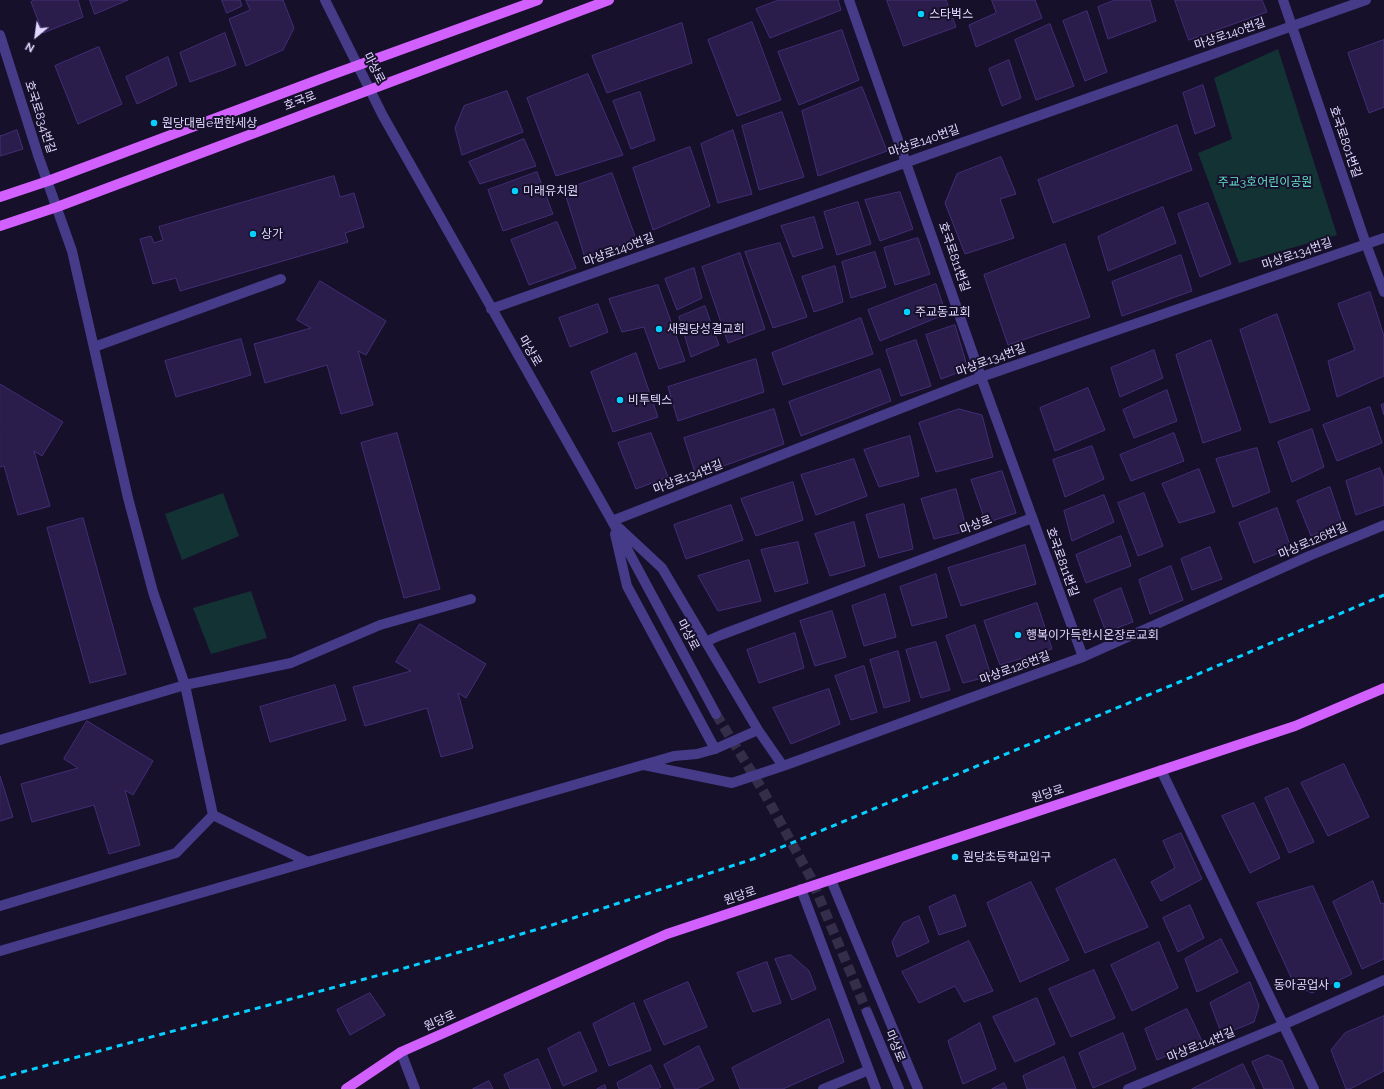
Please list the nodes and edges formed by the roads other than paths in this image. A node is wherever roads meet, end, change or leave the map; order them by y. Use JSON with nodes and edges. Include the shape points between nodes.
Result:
{"nodes":[{"id":1,"x":325,"y":0,"type":"edge"},
{"id":2,"x":538,"y":0,"type":"edge"},
{"id":3,"x":609,"y":0,"type":"edge"},
{"id":4,"x":849,"y":0,"type":"edge"},
{"id":5,"x":1283,"y":0,"type":"edge"},
{"id":6,"x":1366,"y":0,"type":"edge"},
{"id":7,"x":1292,"y":26,"type":"junction"},
{"id":8,"x":0,"y":35,"type":"edge"},
{"id":9,"x":358,"y":66,"type":"junction"},
{"id":10,"x":371,"y":89,"type":"junction"},
{"id":11,"x":907,"y":161,"type":"junction"},
{"id":12,"x":48,"y":181,"type":"junction"},
{"id":13,"x":0,"y":197,"type":"edge"},
{"id":14,"x":58,"y":207,"type":"junction"},
{"id":15,"x":0,"y":226,"type":"edge"},
{"id":16,"x":1384,"y":238,"type":"edge"},
{"id":17,"x":1366,"y":244,"type":"junction"},
{"id":18,"x":281,"y":279,"type":"dead end"},
{"id":19,"x":1384,"y":292,"type":"edge"},
{"id":20,"x":491,"y":309,"type":"junction"},
{"id":21,"x":94,"y":347,"type":"junction"},
{"id":22,"x":981,"y":377,"type":"junction"},
{"id":23,"x":1032,"y":518,"type":"junction"},
{"id":24,"x":612,"y":521,"type":"junction"},
{"id":25,"x":1384,"y":525,"type":"edge"},
{"id":26,"x":471,"y":599,"type":"dead end"},
{"id":27,"x":706,"y":642,"type":"junction"},
{"id":28,"x":1083,"y":657,"type":"junction"},
{"id":29,"x":185,"y":685,"type":"junction"},
{"id":30,"x":1384,"y":688,"type":"edge"},
{"id":31,"x":716,"y":714,"type":"tunnel mouth"},
{"id":32,"x":758,"y":730,"type":"junction"},
{"id":33,"x":0,"y":740,"type":"edge"},
{"id":34,"x":715,"y":749,"type":"junction"},
{"id":35,"x":644,"y":765,"type":"junction"},
{"id":36,"x":783,"y":766,"type":"junction"},
{"id":37,"x":1161,"y":770,"type":"junction"},
{"id":38,"x":213,"y":816,"type":"junction"},
{"id":39,"x":308,"y":862,"type":"junction"},
{"id":40,"x":831,"y":880,"type":"junction"},
{"id":41,"x":801,"y":889,"type":"junction"},
{"id":42,"x":0,"y":906,"type":"edge"},
{"id":43,"x":0,"y":951,"type":"edge"},
{"id":44,"x":1384,"y":980,"type":"edge"},
{"id":45,"x":867,"y":1012,"type":"tunnel mouth"},
{"id":46,"x":1283,"y":1025,"type":"junction"},
{"id":47,"x":401,"y":1052,"type":"junction"},
{"id":48,"x":869,"y":1070,"type":"junction"},
{"id":49,"x":346,"y":1089,"type":"edge"},
{"id":50,"x":415,"y":1089,"type":"edge"},
{"id":51,"x":823,"y":1089,"type":"edge"},
{"id":52,"x":876,"y":1089,"type":"edge"},
{"id":53,"x":899,"y":1089,"type":"edge"},
{"id":54,"x":918,"y":1089,"type":"edge"},
{"id":55,"x":1128,"y":1089,"type":"edge"},
{"id":56,"x":1314,"y":1089,"type":"edge"}],
"edges":[{"from":1,"to":9,"type":"street","name":"마상로"},
{"from":2,"to":9,"type":"main road","name":"호국로"},
{"from":3,"to":10,"type":"main road","name":"호국로"},
{"from":4,"to":11,"type":"street","name":"호국로811번길"},
{"from":5,"to":7,"type":"street","name":"호국로801번길"},
{"from":6,"to":7,"type":"street","name":"마상로140번길"},
{"from":7,"to":11,"type":"street","name":"마상로140번길"},
{"from":7,"to":17,"type":"street","name":"호국로801번길"},
{"from":8,"to":12,"type":"street","name":"호국로834번길"},
{"from":9,"to":10,"type":"street","name":"마상로"},
{"from":9,"to":12,"type":"main road","name":"호국로"},
{"from":10,"to":14,"type":"main road","name":"호국로"},
{"from":10,"to":20,"type":"street","name":"마상로"},
{"from":11,"to":20,"type":"street","name":"마상로140번길"},
{"from":11,"to":22,"type":"street","name":"호국로811번길"},
{"from":12,"to":13,"type":"main road","name":"호국로"},
{"from":12,"to":14,"type":"street","name":"호국로834번길"},
{"from":14,"to":15,"type":"main road","name":"호국로"},
{"from":14,"to":21,"type":"street","name":"호국로834번길","via":[[72,251]]},
{"from":16,"to":17,"type":"street","name":"마상로134번길"},
{"from":17,"to":19,"type":"street","name":"호국로801번길"},
{"from":17,"to":22,"type":"street","name":"마상로134번길"},
{"from":18,"to":21,"type":"street"},
{"from":20,"to":24,"type":"street","name":"마상로"},
{"from":21,"to":29,"type":"street","name":"호국로834번길","via":[[128,498],[151,584]]},
{"from":22,"to":23,"type":"street","name":"호국로811번길"},
{"from":22,"to":24,"type":"street","name":"마상로134번길"},
{"from":23,"to":27,"type":"street","name":"마상로"},
{"from":23,"to":28,"type":"street","name":"호국로811번길"},
{"from":24,"to":27,"type":"street","via":[[662,568]]},
{"from":24,"to":31,"type":"street","name":"마상로"},
{"from":24,"to":34,"type":"street","via":[[627,586]]},
{"from":25,"to":28,"type":"street","name":"마상로126번길"},
{"from":26,"to":29,"type":"street","via":[[380,625],[291,663]]},
{"from":27,"to":32,"type":"street"},
{"from":28,"to":36,"type":"street","name":"마상로126번길"},
{"from":29,"to":33,"type":"street"},
{"from":29,"to":38,"type":"street","name":"호국로834번길"},
{"from":30,"to":37,"type":"main road","name":"원당로","via":[[1295,726]]},
{"from":32,"to":34,"type":"street"},
{"from":32,"to":36,"type":"street"},
{"from":34,"to":35,"type":"street","via":[[674,756]]},
{"from":35,"to":36,"type":"street","name":"마상로126번길","via":[[732,783]]},
{"from":35,"to":39,"type":"street"},
{"from":37,"to":40,"type":"main road","name":"원당로"},
{"from":37,"to":46,"type":"street"},
{"from":38,"to":39,"type":"street"},
{"from":38,"to":42,"type":"street","via":[[176,853]]},
{"from":39,"to":43,"type":"street"},
{"from":40,"to":41,"type":"main road","name":"원당로"},
{"from":40,"to":54,"type":"street"},
{"from":41,"to":47,"type":"main road","name":"원당로","via":[[667,934]]},
{"from":41,"to":48,"type":"street"},
{"from":44,"to":46,"type":"street","name":"마상로114번길"},
{"from":45,"to":53,"type":"street","name":"마상로"},
{"from":46,"to":55,"type":"street","name":"마상로114번길"},
{"from":46,"to":56,"type":"street"},
{"from":47,"to":49,"type":"main road","name":"원당로"},
{"from":47,"to":50,"type":"street"},
{"from":48,"to":51,"type":"street"},
{"from":48,"to":52,"type":"street"}]}
